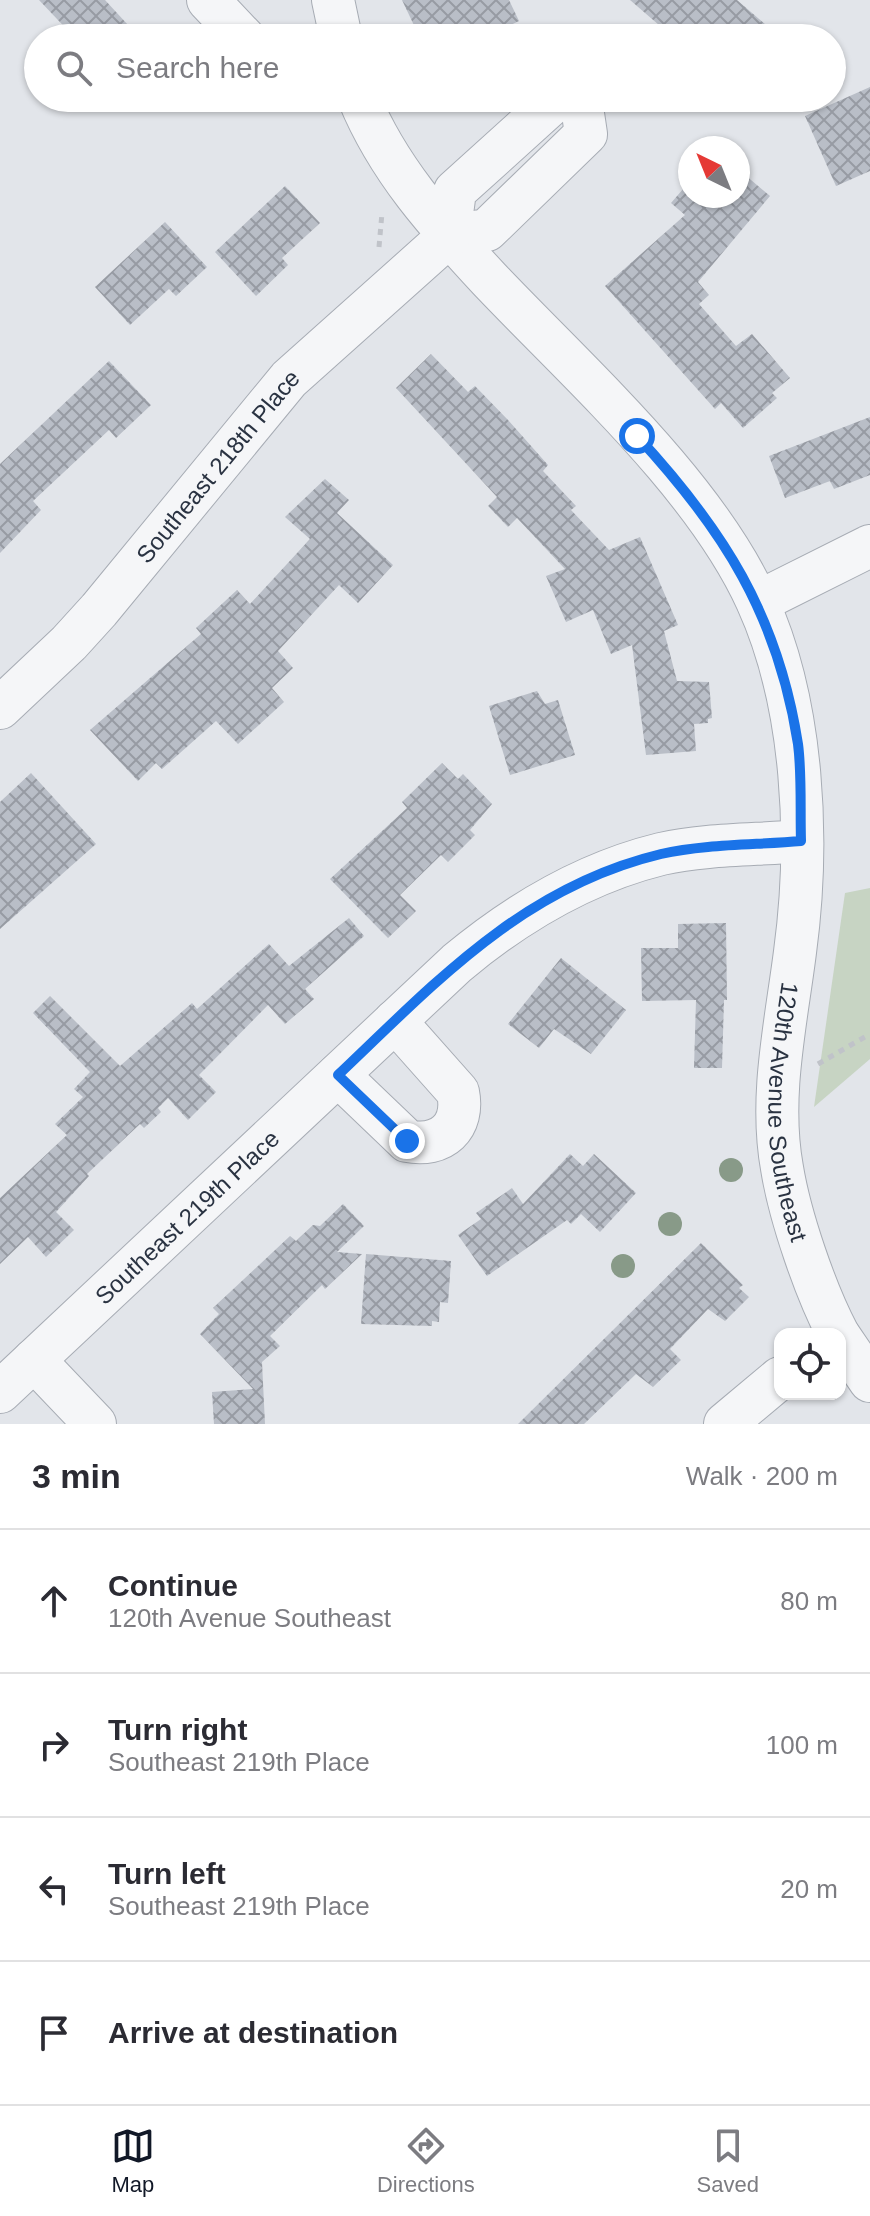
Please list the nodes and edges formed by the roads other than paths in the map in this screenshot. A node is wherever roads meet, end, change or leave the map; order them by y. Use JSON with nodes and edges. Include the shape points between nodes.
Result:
{"nodes":[{"id":1,"x":208,"y":0,"type":"edge"},
{"id":2,"x":333,"y":0,"type":"edge"},
{"id":3,"x":231,"y":24,"type":"edge"},
{"id":4,"x":338,"y":24,"type":"edge"},
{"id":5,"x":365,"y":112,"type":"edge"},
{"id":6,"x":542,"y":112,"type":"edge"},
{"id":7,"x":583,"y":112,"type":"edge"},
{"id":8,"x":449,"y":236,"type":"junction"},
{"id":9,"x":870,"y":546,"type":"edge"},
{"id":10,"x":758,"y":602,"type":"junction"},
{"id":11,"x":0,"y":708,"type":"edge"},
{"id":12,"x":801,"y":841,"type":"junction"},
{"id":13,"x":395,"y":1021,"type":"junction"},
{"id":14,"x":338,"y":1075,"type":"junction"},
{"id":15,"x":834,"y":1328,"type":"edge"},
{"id":16,"x":846,"y":1348,"type":"edge"},
{"id":17,"x":34,"y":1360,"type":"junction"},
{"id":18,"x":870,"y":1381,"type":"edge"},
{"id":19,"x":774,"y":1383,"type":"edge"},
{"id":20,"x":0,"y":1392,"type":"edge"},
{"id":21,"x":95,"y":1424,"type":"edge"},
{"id":22,"x":725,"y":1424,"type":"edge"}],
"edges":[{"from":1,"to":3,"type":"street"},
{"from":2,"to":4,"type":"street"},
{"from":5,"to":8,"type":"street","name":"120th Avenue Southeast","via":[[400,176]]},
{"from":6,"to":8,"type":"street","via":[[455,191]]},
{"from":7,"to":8,"type":"street","via":[[586,134],[487,230]]},
{"from":8,"to":10,"type":"street","name":"120th Avenue Southeast","via":[[679,482],[723,539]]},
{"from":8,"to":11,"type":"street","name":"Southeast 218th Place","via":[[289,379],[99,610]]},
{"from":9,"to":10,"type":"street"},
{"from":10,"to":12,"type":"street","name":"120th Avenue Southeast","via":[[798,745]]},
{"from":12,"to":13,"type":"street","name":"Southeast 219th Place","via":[[662,854],[590,879],[500,927]]},
{"from":12,"to":15,"type":"street","name":"120th Avenue Southeast","via":[[796,948],[781,1047],[781,1167]]},
{"from":13,"to":14,"type":"street","name":"Southeast 219th Place"},
{"from":13,"to":14,"type":"street","via":[[458,1092],[458,1121],[449,1134],[437,1142],[407,1141]]},
{"from":14,"to":17,"type":"street","name":"Southeast 219th Place"},
{"from":16,"to":18,"type":"street","name":"120th Avenue Southeast"},
{"from":17,"to":20,"type":"street","name":"Southeast 219th Place"},
{"from":17,"to":21,"type":"street"},
{"from":19,"to":22,"type":"street"}]}
